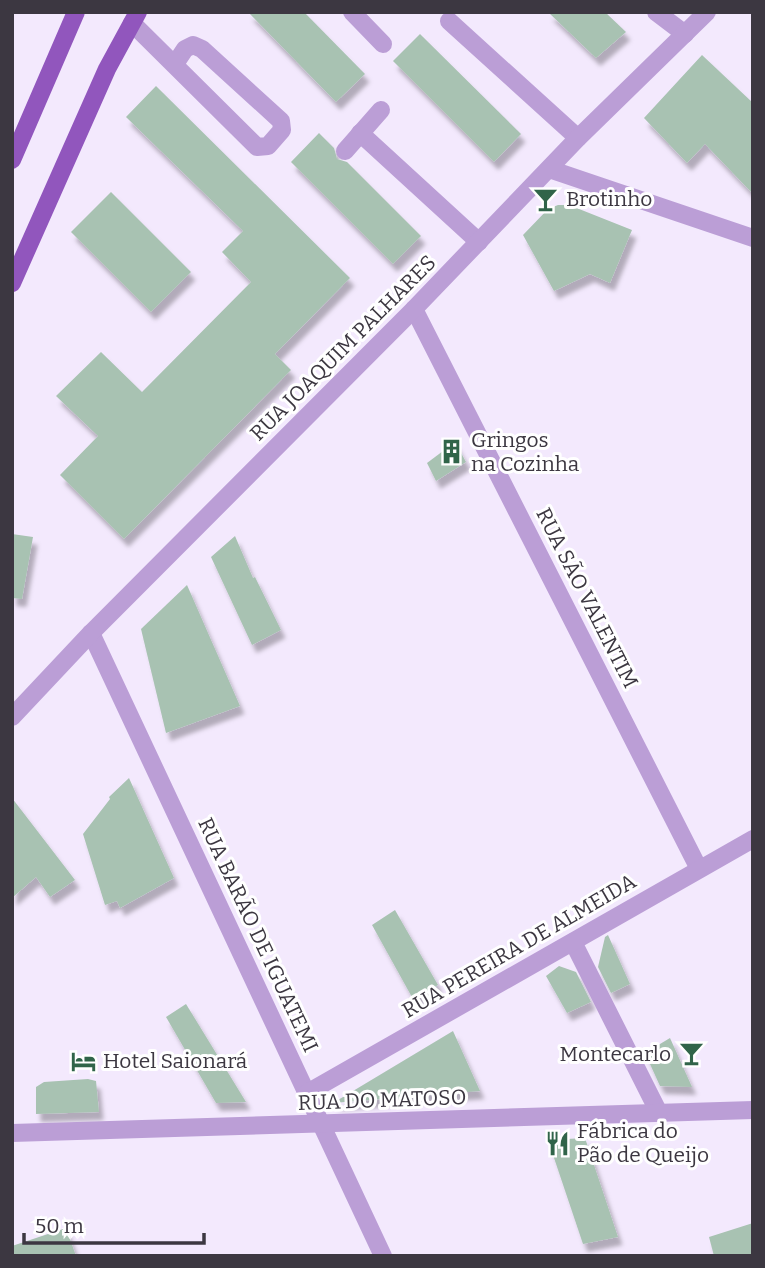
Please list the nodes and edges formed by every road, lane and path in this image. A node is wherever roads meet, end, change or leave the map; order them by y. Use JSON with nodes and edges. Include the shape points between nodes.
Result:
{"nodes":[{"id":1,"x":76,"y":12,"type":"edge"},
{"id":2,"x":352,"y":12,"type":"edge"},
{"id":3,"x":656,"y":12,"type":"edge"},
{"id":4,"x":707,"y":12,"type":"edge"},
{"id":5,"x":135,"y":18,"type":"edge"},
{"id":6,"x":449,"y":22,"type":"dead end"},
{"id":7,"x":685,"y":34,"type":"junction"},
{"id":8,"x":383,"y":44,"type":"dead end"},
{"id":9,"x":175,"y":64,"type":"junction"},
{"id":10,"x":381,"y":110,"type":"dead end"},
{"id":11,"x":360,"y":133,"type":"junction"},
{"id":12,"x":578,"y":138,"type":"junction"},
{"id":13,"x":345,"y":151,"type":"dead end"},
{"id":14,"x":12,"y":160,"type":"edge"},
{"id":15,"x":549,"y":169,"type":"junction"},
{"id":16,"x":753,"y":238,"type":"edge"},
{"id":17,"x":479,"y":242,"type":"junction"},
{"id":18,"x":12,"y":284,"type":"edge"},
{"id":19,"x":414,"y":309,"type":"junction"},
{"id":20,"x":91,"y":634,"type":"junction"},
{"id":21,"x":12,"y":717,"type":"edge"},
{"id":22,"x":753,"y":839,"type":"edge"},
{"id":23,"x":699,"y":869,"type":"junction"},
{"id":24,"x":573,"y":942,"type":"junction"},
{"id":25,"x":307,"y":1093,"type":"junction"},
{"id":26,"x":753,"y":1110,"type":"edge"},
{"id":27,"x":659,"y":1113,"type":"junction"},
{"id":28,"x":323,"y":1125,"type":"junction"},
{"id":29,"x":12,"y":1133,"type":"edge"},
{"id":30,"x":383,"y":1256,"type":"edge"}],
"edges":[{"from":1,"to":14,"type":"main road"},
{"from":2,"to":8,"type":"street"},
{"from":3,"to":7,"type":"street"},
{"from":4,"to":7,"type":"street","name":"RUA JOAQUIM PALHARES"},
{"from":5,"to":9,"type":"street"},
{"from":5,"to":18,"type":"main road","via":[[107,69]]},
{"from":6,"to":12,"type":"street"},
{"from":7,"to":12,"type":"street","name":"RUA JOAQUIM PALHARES"},
{"from":9,"to":9,"type":"street","via":[[257,147],[268,146],[282,130],[281,121],[202,48],[193,45],[185,49]]},
{"from":10,"to":11,"type":"street"},
{"from":11,"to":13,"type":"street"},
{"from":11,"to":17,"type":"street"},
{"from":12,"to":15,"type":"street","name":"RUA JOAQUIM PALHARES"},
{"from":15,"to":16,"type":"street"},
{"from":15,"to":17,"type":"street","name":"RUA JOAQUIM PALHARES"},
{"from":17,"to":19,"type":"street","name":"RUA JOAQUIM PALHARES"},
{"from":19,"to":20,"type":"street","name":"RUA JOAQUIM PALHARES"},
{"from":19,"to":23,"type":"street","name":"RUA SÃO VALENTIM"},
{"from":20,"to":21,"type":"street","name":"RUA JOAQUIM PALHARES"},
{"from":20,"to":25,"type":"street","name":"RUA BARÃO DE IGUATEMI"},
{"from":22,"to":23,"type":"street","name":"RUA PEREIRA DE ALMEIDA"},
{"from":23,"to":24,"type":"street","name":"RUA PEREIRA DE ALMEIDA"},
{"from":24,"to":25,"type":"street","name":"RUA PEREIRA DE ALMEIDA"},
{"from":24,"to":27,"type":"street"},
{"from":25,"to":28,"type":"street","name":"RUA BARÃO DE IGUATEMI"},
{"from":26,"to":27,"type":"street","name":"RUA DO MATOSO"},
{"from":27,"to":28,"type":"street","name":"RUA DO MATOSO"},
{"from":28,"to":29,"type":"street","name":"RUA DO MATOSO"},
{"from":28,"to":30,"type":"street","name":"RUA BARÃO DE IGUATEMI"}]}
